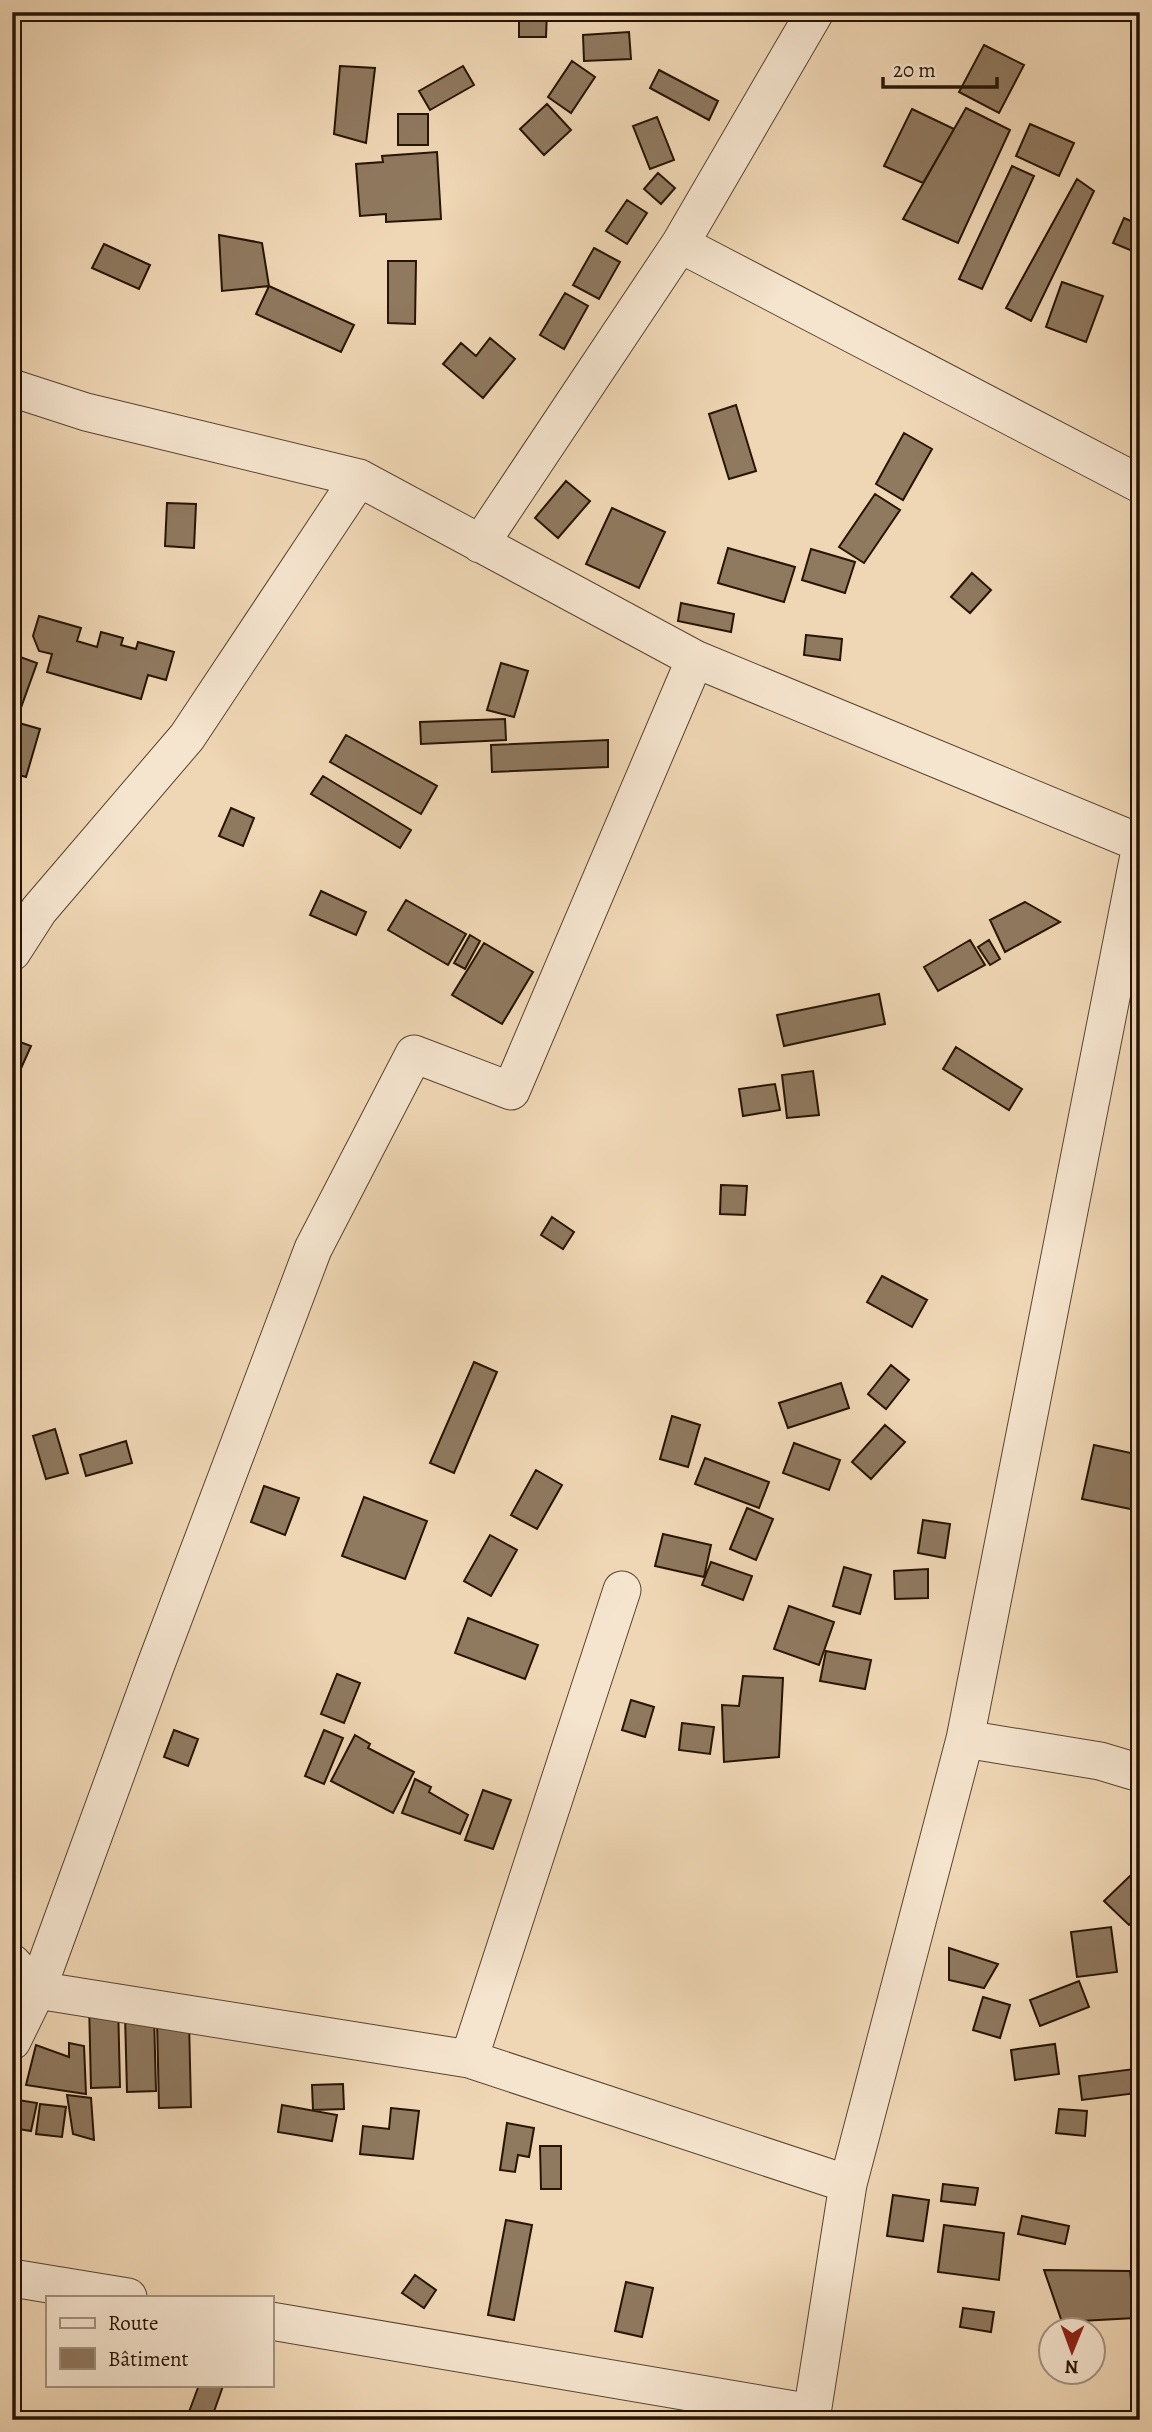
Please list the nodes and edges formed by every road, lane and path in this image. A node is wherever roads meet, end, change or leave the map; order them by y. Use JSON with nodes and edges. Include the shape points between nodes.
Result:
{"nodes":[{"id":1,"x":815,"y":12,"type":"edge"},
{"id":2,"x":680,"y":244,"type":"junction"},
{"id":3,"x":12,"y":388,"type":"edge"},
{"id":4,"x":359,"y":478,"type":"junction"},
{"id":5,"x":1140,"y":484,"type":"edge"},
{"id":6,"x":481,"y":544,"type":"junction"},
{"id":7,"x":695,"y":659,"type":"junction"},
{"id":8,"x":1140,"y":843,"type":"edge"},
{"id":9,"x":1140,"y":850,"type":"edge"},
{"id":10,"x":12,"y":952,"type":"edge"},
{"id":11,"x":622,"y":1590,"type":"dead end"},
{"id":12,"x":965,"y":1739,"type":"junction"},
{"id":13,"x":1140,"y":1773,"type":"edge"},
{"id":14,"x":12,"y":1963,"type":"edge"},
{"id":15,"x":37,"y":1990,"type":"junction"},
{"id":16,"x":12,"y":2041,"type":"edge"},
{"id":17,"x":469,"y":2059,"type":"junction"},
{"id":18,"x":848,"y":2184,"type":"junction"},
{"id":19,"x":12,"y":2278,"type":"edge"},
{"id":20,"x":122,"y":2296,"type":"edge"},
{"id":21,"x":273,"y":2322,"type":"edge"},
{"id":22,"x":812,"y":2416,"type":"edge"}],
"edges":[{"from":1,"to":2,"type":"street"},
{"from":2,"to":5,"type":"street"},
{"from":2,"to":6,"type":"street"},
{"from":3,"to":4,"type":"street","via":[[86,411]]},
{"from":4,"to":6,"type":"street"},
{"from":4,"to":10,"type":"street","via":[[187,737],[39,910]]},
{"from":6,"to":7,"type":"street"},
{"from":7,"to":8,"type":"street"},
{"from":7,"to":15,"type":"street","via":[[511,1091],[414,1054],[313,1249]]},
{"from":9,"to":12,"type":"street"},
{"from":11,"to":17,"type":"street"},
{"from":12,"to":13,"type":"street","via":[[1100,1761]]},
{"from":12,"to":18,"type":"street"},
{"from":14,"to":15,"type":"street"},
{"from":15,"to":16,"type":"street"},
{"from":15,"to":17,"type":"street"},
{"from":17,"to":18,"type":"street"},
{"from":18,"to":22,"type":"street"},
{"from":19,"to":20,"type":"street"},
{"from":21,"to":22,"type":"street"}]}
